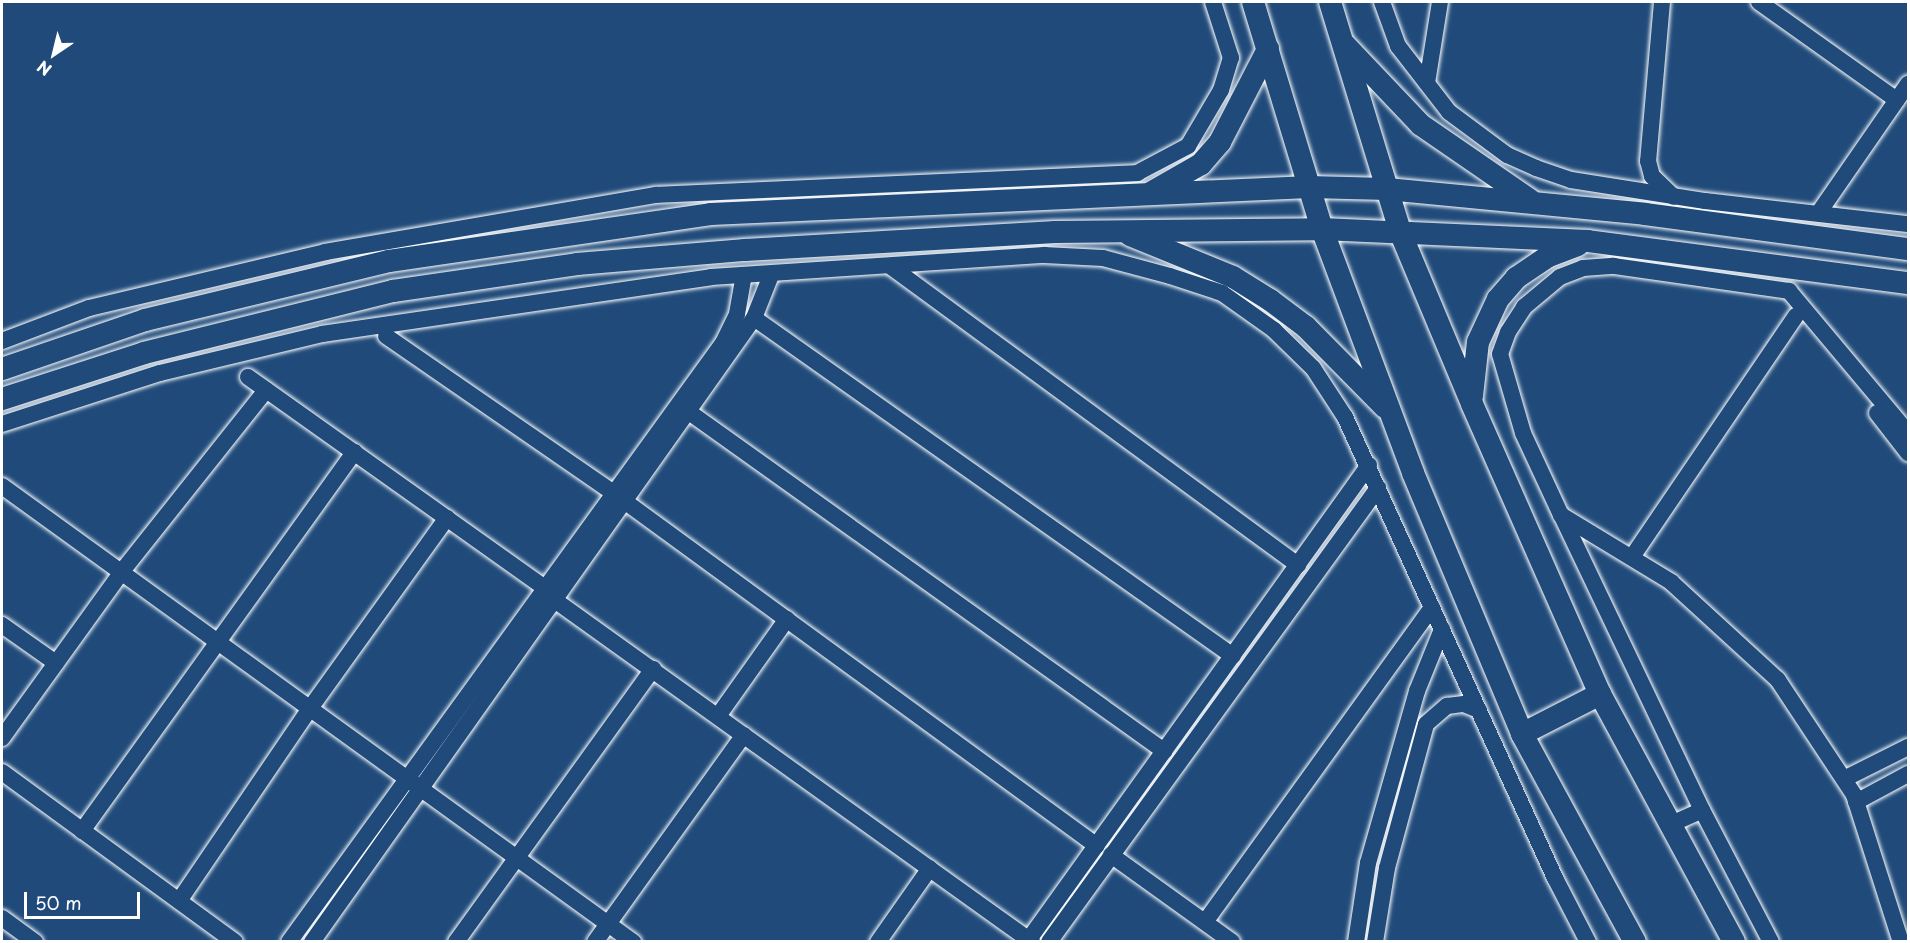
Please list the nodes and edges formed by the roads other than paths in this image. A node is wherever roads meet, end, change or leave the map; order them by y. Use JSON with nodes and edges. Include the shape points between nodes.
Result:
{"nodes":[{"id":1,"x":1213,"y":2,"type":"edge"},
{"id":2,"x":1253,"y":2,"type":"edge"},
{"id":3,"x":1330,"y":2,"type":"edge"},
{"id":4,"x":1382,"y":2,"type":"edge"},
{"id":5,"x":1440,"y":2,"type":"edge"},
{"id":6,"x":1662,"y":2,"type":"edge"},
{"id":7,"x":1759,"y":2,"type":"edge"},
{"id":8,"x":1342,"y":41,"type":"junction"},
{"id":9,"x":1268,"y":49,"type":"junction"},
{"id":10,"x":1426,"y":83,"type":"junction"},
{"id":11,"x":1908,"y":84,"type":"edge"},
{"id":12,"x":1897,"y":100,"type":"junction"},
{"id":13,"x":1310,"y":188,"type":"junction"},
{"id":14,"x":1387,"y":189,"type":"junction"},
{"id":15,"x":1148,"y":194,"type":"junction"},
{"id":16,"x":1670,"y":195,"type":"junction"},
{"id":17,"x":1535,"y":202,"type":"junction"},
{"id":18,"x":1820,"y":211,"type":"junction"},
{"id":19,"x":1719,"y":224,"type":"junction"},
{"id":20,"x":1908,"y":224,"type":"edge"},
{"id":21,"x":1322,"y":229,"type":"junction"},
{"id":22,"x":1120,"y":231,"type":"junction"},
{"id":23,"x":1401,"y":234,"type":"junction"},
{"id":24,"x":1588,"y":241,"type":"junction"},
{"id":25,"x":1908,"y":249,"type":"edge"},
{"id":26,"x":890,"y":266,"type":"junction"},
{"id":27,"x":771,"y":275,"type":"junction"},
{"id":28,"x":744,"y":276,"type":"junction"},
{"id":29,"x":1908,"y":283,"type":"edge"},
{"id":30,"x":1773,"y":289,"type":"junction"},
{"id":31,"x":1796,"y":316,"type":"junction"},
{"id":32,"x":754,"y":318,"type":"junction"},
{"id":33,"x":386,"y":336,"type":"dead end"},
{"id":34,"x":2,"y":341,"type":"edge"},
{"id":35,"x":2,"y":369,"type":"edge"},
{"id":36,"x":248,"y":377,"type":"dead end"},
{"id":37,"x":266,"y":390,"type":"junction"},
{"id":38,"x":2,"y":399,"type":"edge"},
{"id":39,"x":1472,"y":404,"type":"junction"},
{"id":40,"x":689,"y":412,"type":"junction"},
{"id":41,"x":1390,"y":412,"type":"junction"},
{"id":42,"x":2,"y":424,"type":"edge"},
{"id":43,"x":1908,"y":433,"type":"edge"},
{"id":44,"x":354,"y":452,"type":"junction"},
{"id":45,"x":1908,"y":453,"type":"edge"},
{"id":46,"x":1369,"y":465,"type":"junction"},
{"id":47,"x":2,"y":486,"type":"edge"},
{"id":48,"x":1378,"y":488,"type":"junction"},
{"id":49,"x":619,"y":497,"type":"junction"},
{"id":50,"x":1561,"y":515,"type":"junction"},
{"id":51,"x":447,"y":518,"type":"junction"},
{"id":52,"x":1632,"y":557,"type":"junction"},
{"id":53,"x":1298,"y":565,"type":"junction"},
{"id":54,"x":123,"y":570,"type":"junction"},
{"id":55,"x":544,"y":587,"type":"junction"},
{"id":56,"x":556,"y":601,"type":"junction"},
{"id":57,"x":1432,"y":608,"type":"junction"},
{"id":58,"x":787,"y":620,"type":"junction"},
{"id":59,"x":2,"y":625,"type":"edge"},
{"id":60,"x":1442,"y":629,"type":"junction"},
{"id":61,"x":218,"y":639,"type":"junction"},
{"id":62,"x":1233,"y":656,"type":"junction"},
{"id":63,"x":56,"y":663,"type":"junction"},
{"id":64,"x":653,"y":669,"type":"junction"},
{"id":65,"x":1600,"y":694,"type":"junction"},
{"id":66,"x":311,"y":707,"type":"junction"},
{"id":67,"x":1479,"y":710,"type":"junction"},
{"id":68,"x":718,"y":716,"type":"junction"},
{"id":69,"x":1522,"y":734,"type":"junction"},
{"id":70,"x":744,"y":735,"type":"junction"},
{"id":71,"x":2,"y":738,"type":"edge"},
{"id":72,"x":1908,"y":747,"type":"edge"},
{"id":73,"x":1164,"y":751,"type":"junction"},
{"id":74,"x":2,"y":772,"type":"edge"},
{"id":75,"x":1908,"y":774,"type":"edge"},
{"id":76,"x":406,"y":776,"type":"junction"},
{"id":77,"x":1844,"y":779,"type":"junction"},
{"id":78,"x":424,"y":787,"type":"junction"},
{"id":79,"x":1856,"y":802,"type":"junction"},
{"id":80,"x":1702,"y":810,"type":"junction"},
{"id":81,"x":1669,"y":825,"type":"junction"},
{"id":82,"x":82,"y":831,"type":"junction"},
{"id":83,"x":1104,"y":851,"type":"junction"},
{"id":84,"x":518,"y":857,"type":"junction"},
{"id":85,"x":930,"y":868,"type":"junction"},
{"id":86,"x":179,"y":901,"type":"junction"},
{"id":87,"x":2,"y":918,"type":"edge"},
{"id":88,"x":1205,"y":922,"type":"junction"},
{"id":89,"x":608,"y":923,"type":"junction"},
{"id":90,"x":1029,"y":941,"type":"edge"},
{"id":91,"x":35,"y":942,"type":"edge"},
{"id":92,"x":235,"y":942,"type":"edge"},
{"id":93,"x":289,"y":942,"type":"edge"},
{"id":94,"x":312,"y":942,"type":"edge"},
{"id":95,"x":456,"y":942,"type":"edge"},
{"id":96,"x":595,"y":942,"type":"edge"},
{"id":97,"x":633,"y":942,"type":"edge"},
{"id":98,"x":878,"y":942,"type":"edge"},
{"id":99,"x":1049,"y":942,"type":"edge"},
{"id":100,"x":1232,"y":942,"type":"edge"},
{"id":101,"x":1356,"y":942,"type":"edge"},
{"id":102,"x":1375,"y":942,"type":"edge"},
{"id":103,"x":1588,"y":942,"type":"edge"},
{"id":104,"x":1635,"y":942,"type":"edge"},
{"id":105,"x":1734,"y":942,"type":"edge"},
{"id":106,"x":1771,"y":942,"type":"edge"},
{"id":107,"x":1901,"y":942,"type":"edge"}],
"edges":[{"from":1,"to":34,"type":"street","via":[[1231,58],[1221,90],[1188,146],[1137,173],[656,195],[325,252],[89,308]]},
{"from":2,"to":9,"type":"main road"},
{"from":3,"to":8,"type":"main road"},
{"from":4,"to":10,"type":"street","via":[[1398,46]]},
{"from":5,"to":10,"type":"street"},
{"from":6,"to":16,"type":"street","via":[[1648,161],[1652,176]]},
{"from":7,"to":12,"type":"street"},
{"from":8,"to":14,"type":"main road"},
{"from":8,"to":17,"type":"main road","via":[[1421,125],[1470,162]]},
{"from":9,"to":13,"type":"main road"},
{"from":9,"to":15,"type":"main road","via":[[1220,142],[1201,164]]},
{"from":10,"to":16,"type":"street","via":[[1449,112],[1506,155],[1571,180]]},
{"from":11,"to":12,"type":"street"},
{"from":12,"to":18,"type":"street"},
{"from":13,"to":14,"type":"main road"},
{"from":13,"to":15,"type":"main road"},
{"from":13,"to":21,"type":"main road"},
{"from":14,"to":17,"type":"main road"},
{"from":14,"to":23,"type":"main road"},
{"from":15,"to":35,"type":"main road","via":[[711,214],[389,261],[145,320]]},
{"from":16,"to":18,"type":"street"},
{"from":16,"to":19,"type":"street"},
{"from":17,"to":19,"type":"main road"},
{"from":18,"to":20,"type":"street"},
{"from":19,"to":25,"type":"main road"},
{"from":21,"to":22,"type":"main road"},
{"from":21,"to":23,"type":"main road"},
{"from":21,"to":41,"type":"main road"},
{"from":22,"to":38,"type":"main road","via":[[745,250],[464,278],[263,321],[144,353]]},
{"from":22,"to":41,"type":"main road","via":[[1233,277],[1270,300],[1306,327]]},
{"from":23,"to":24,"type":"main road"},
{"from":23,"to":39,"type":"main road"},
{"from":24,"to":29,"type":"main road"},
{"from":24,"to":39,"type":"main road","via":[[1549,256],[1516,278],[1498,299],[1478,342]]},
{"from":26,"to":27,"type":"street"},
{"from":26,"to":46,"type":"street","via":[[1044,255],[1103,258],[1222,293],[1274,330],[1313,368],[1345,417]]},
{"from":26,"to":53,"type":"street"},
{"from":27,"to":28,"type":"street"},
{"from":27,"to":32,"type":"street"},
{"from":28,"to":42,"type":"street","via":[[711,277],[322,334],[160,373]]},
{"from":28,"to":49,"type":"street","via":[[737,314],[723,343]]},
{"from":30,"to":31,"type":"street"},
{"from":30,"to":43,"type":"street","via":[[1789,291]]},
{"from":30,"to":50,"type":"street","via":[[1614,266],[1583,268],[1560,277],[1524,307],[1500,354],[1523,433]]},
{"from":31,"to":45,"type":"street"},
{"from":31,"to":52,"type":"street"},
{"from":32,"to":40,"type":"street"},
{"from":32,"to":62,"type":"street"},
{"from":33,"to":49,"type":"street"},
{"from":36,"to":37,"type":"street"},
{"from":37,"to":44,"type":"street"},
{"from":37,"to":54,"type":"street"},
{"from":39,"to":65,"type":"main road"},
{"from":40,"to":49,"type":"street"},
{"from":40,"to":73,"type":"street"},
{"from":41,"to":69,"type":"main road"},
{"from":44,"to":51,"type":"street"},
{"from":44,"to":61,"type":"street"},
{"from":46,"to":48,"type":"street"},
{"from":46,"to":53,"type":"street"},
{"from":47,"to":54,"type":"street"},
{"from":48,"to":57,"type":"street"},
{"from":48,"to":83,"type":"street"},
{"from":49,"to":55,"type":"street"},
{"from":49,"to":56,"type":"street"},
{"from":49,"to":58,"type":"street"},
{"from":50,"to":52,"type":"street"},
{"from":50,"to":80,"type":"street"},
{"from":51,"to":55,"type":"street"},
{"from":51,"to":66,"type":"street"},
{"from":52,"to":77,"type":"street","via":[[1671,582],[1778,680]]},
{"from":53,"to":62,"type":"street"},
{"from":54,"to":61,"type":"street"},
{"from":54,"to":63,"type":"street"},
{"from":55,"to":76,"type":"street"},
{"from":56,"to":64,"type":"street"},
{"from":56,"to":78,"type":"street"},
{"from":57,"to":60,"type":"street"},
{"from":57,"to":88,"type":"street"},
{"from":58,"to":68,"type":"street"},
{"from":58,"to":83,"type":"street"},
{"from":59,"to":63,"type":"street"},
{"from":60,"to":67,"type":"street"},
{"from":60,"to":101,"type":"street","via":[[1418,691],[1368,863]]},
{"from":61,"to":66,"type":"street"},
{"from":61,"to":82,"type":"street"},
{"from":62,"to":73,"type":"street"},
{"from":63,"to":71,"type":"street"},
{"from":64,"to":68,"type":"street"},
{"from":64,"to":84,"type":"street"},
{"from":65,"to":69,"type":"main road"},
{"from":65,"to":81,"type":"main road"},
{"from":66,"to":76,"type":"street"},
{"from":66,"to":86,"type":"street"},
{"from":67,"to":102,"type":"street","via":[[1464,704],[1448,706],[1426,724],[1387,868]]},
{"from":67,"to":103,"type":"street"},
{"from":68,"to":70,"type":"street"},
{"from":69,"to":104,"type":"main road"},
{"from":70,"to":85,"type":"street"},
{"from":70,"to":89,"type":"street"},
{"from":72,"to":77,"type":"street"},
{"from":73,"to":83,"type":"street"},
{"from":74,"to":82,"type":"street"},
{"from":75,"to":79,"type":"street"},
{"from":76,"to":78,"type":"street"},
{"from":76,"to":93,"type":"street"},
{"from":77,"to":79,"type":"street"},
{"from":78,"to":84,"type":"street"},
{"from":78,"to":94,"type":"street"},
{"from":79,"to":107,"type":"street"},
{"from":80,"to":81,"type":"street"},
{"from":80,"to":106,"type":"street"},
{"from":81,"to":105,"type":"main road"},
{"from":82,"to":86,"type":"street"},
{"from":83,"to":88,"type":"street"},
{"from":83,"to":90,"type":"street"},
{"from":83,"to":99,"type":"street"},
{"from":84,"to":89,"type":"street"},
{"from":84,"to":95,"type":"street"},
{"from":85,"to":90,"type":"street"},
{"from":85,"to":98,"type":"street"},
{"from":86,"to":92,"type":"street"},
{"from":87,"to":91,"type":"street"},
{"from":88,"to":100,"type":"street"},
{"from":89,"to":96,"type":"street"},
{"from":89,"to":97,"type":"street"}]}
